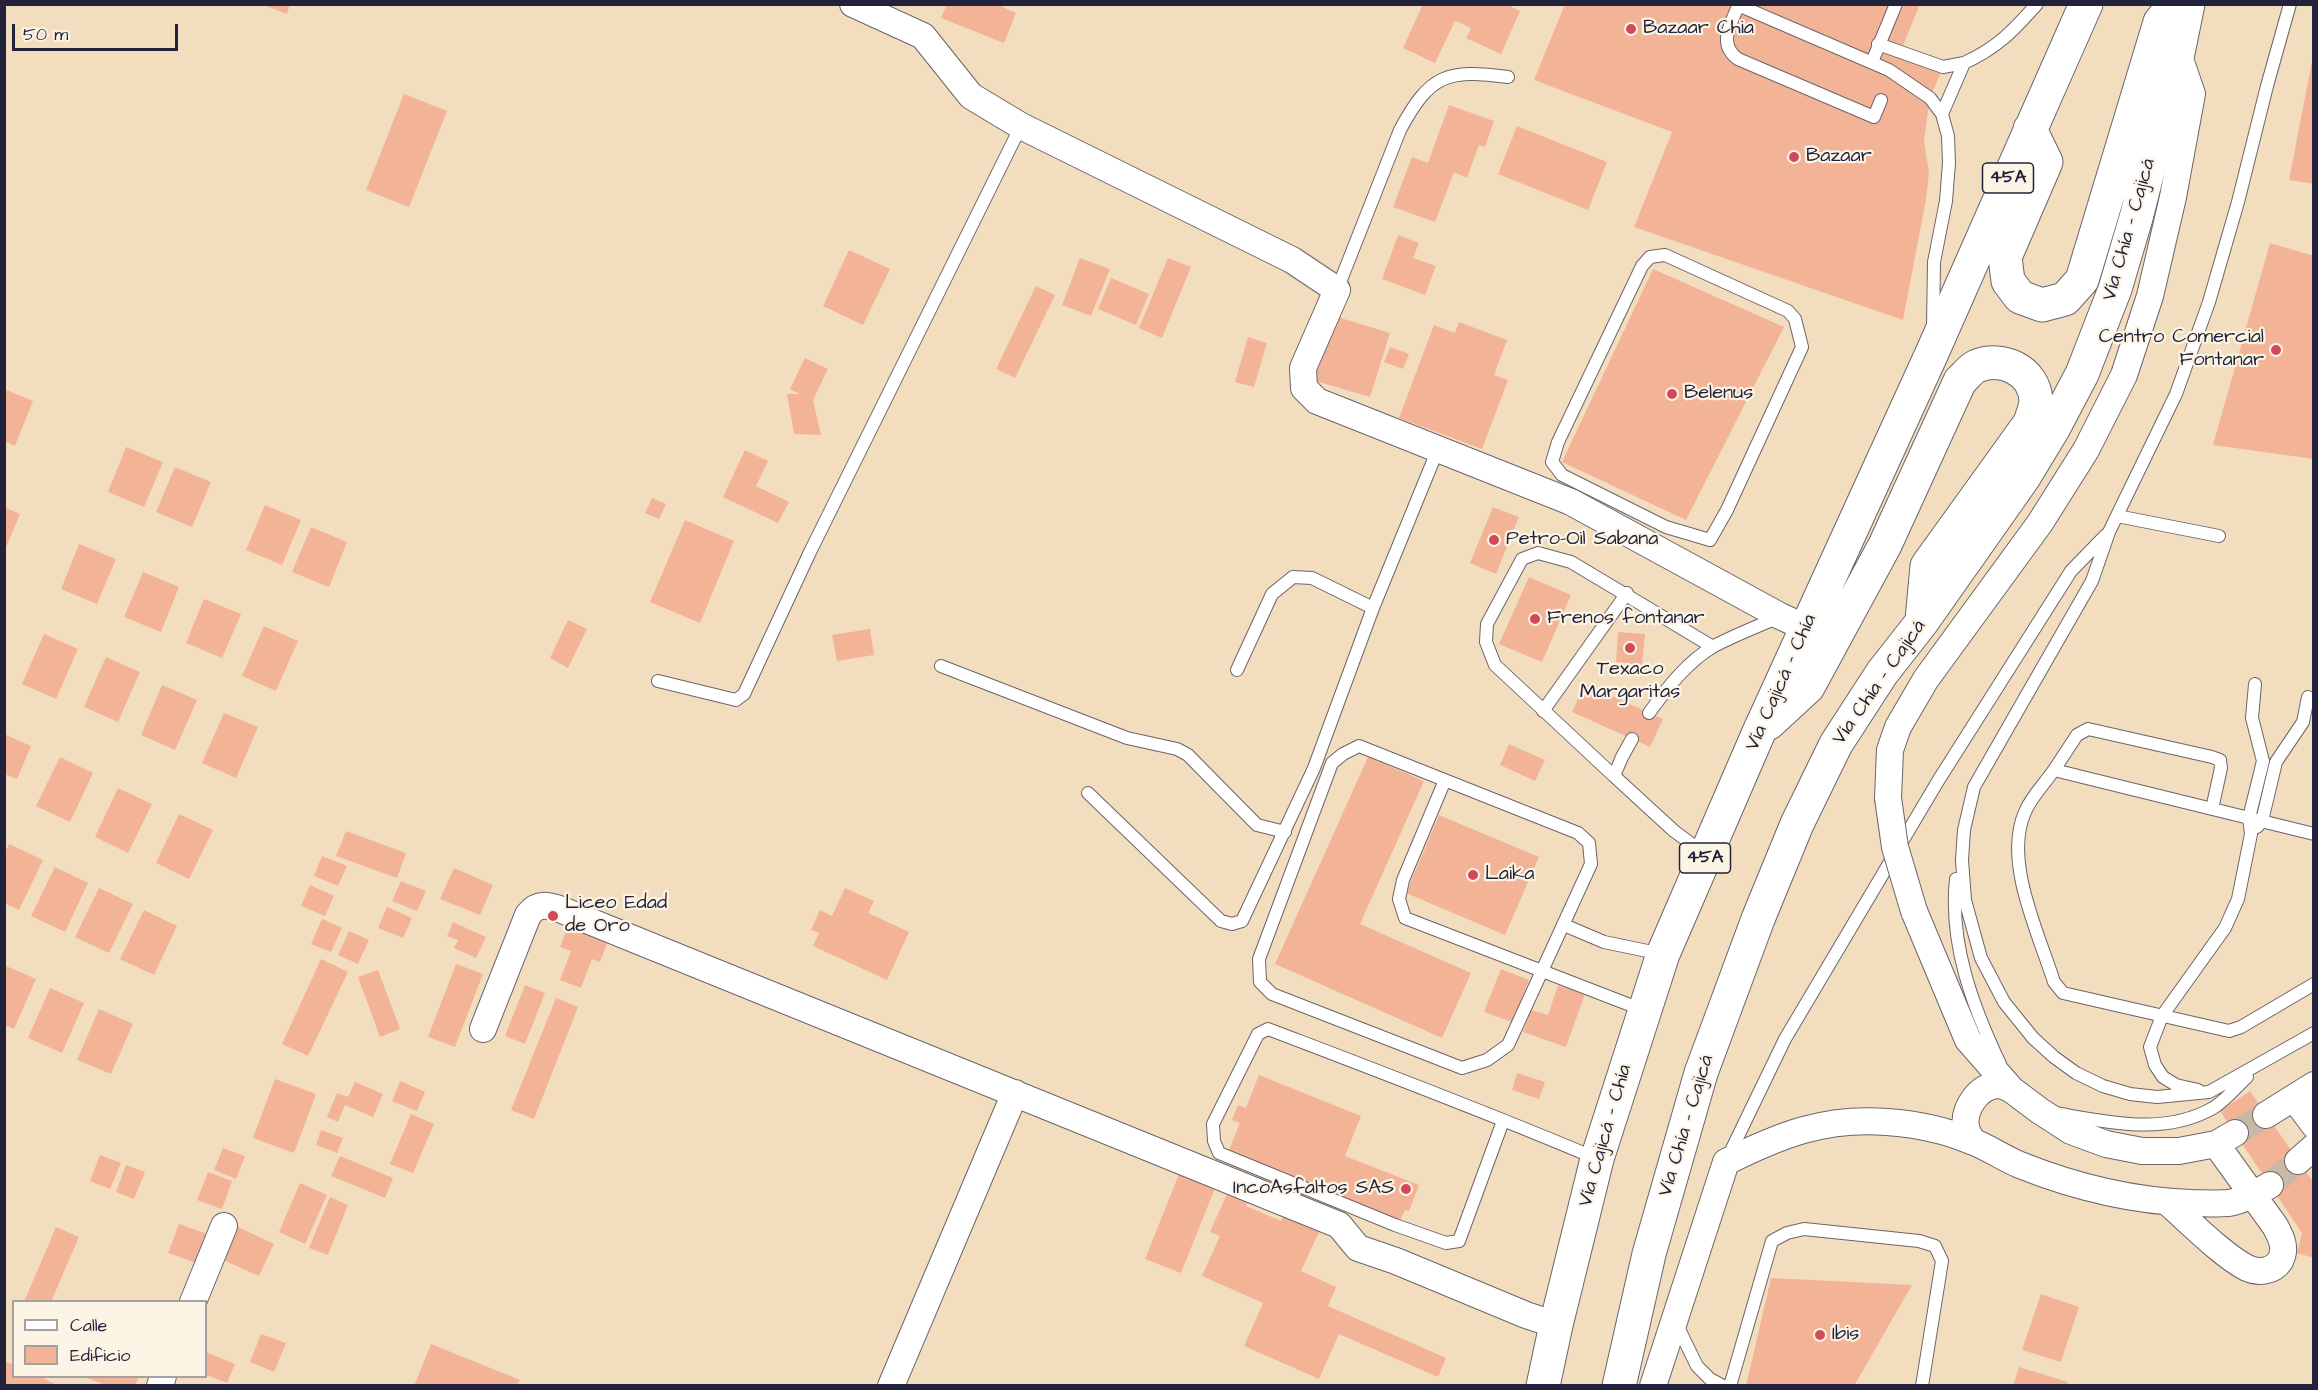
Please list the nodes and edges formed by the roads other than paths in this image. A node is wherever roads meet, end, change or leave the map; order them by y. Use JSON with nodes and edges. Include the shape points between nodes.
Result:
{"nodes":[{"id":1,"x":853,"y":4,"type":"edge"},
{"id":2,"x":1738,"y":4,"type":"edge"},
{"id":3,"x":1896,"y":4,"type":"edge"},
{"id":4,"x":2037,"y":4,"type":"edge"},
{"id":5,"x":2086,"y":4,"type":"edge"},
{"id":6,"x":2175,"y":4,"type":"edge"},
{"id":7,"x":2188,"y":4,"type":"edge"},
{"id":8,"x":2290,"y":4,"type":"edge"},
{"id":9,"x":1878,"y":45,"type":"junction"},
{"id":10,"x":2178,"y":53,"type":"junction"},
{"id":11,"x":1872,"y":62,"type":"junction"},
{"id":12,"x":1964,"y":63,"type":"junction"},
{"id":13,"x":1508,"y":77,"type":"dead end"},
{"id":14,"x":1881,"y":100,"type":"dead end"},
{"id":15,"x":1942,"y":114,"type":"junction"},
{"id":16,"x":1021,"y":126,"type":"junction"},
{"id":17,"x":2030,"y":129,"type":"junction"},
{"id":18,"x":1337,"y":290,"type":"junction"},
{"id":19,"x":1932,"y":353,"type":"junction"},
{"id":20,"x":1438,"y":449,"type":"junction"},
{"id":21,"x":2117,"y":516,"type":"junction"},
{"id":22,"x":2109,"y":532,"type":"junction"},
{"id":23,"x":1653,"y":533,"type":"junction"},
{"id":24,"x":2218,"y":536,"type":"dead end"},
{"id":25,"x":1627,"y":593,"type":"junction"},
{"id":26,"x":1373,"y":608,"type":"junction"},
{"id":27,"x":1793,"y":622,"type":"junction"},
{"id":28,"x":1922,"y":622,"type":"junction"},
{"id":29,"x":1713,"y":647,"type":"junction"},
{"id":30,"x":941,"y":666,"type":"dead end"},
{"id":31,"x":1237,"y":670,"type":"dead end"},
{"id":32,"x":658,"y":681,"type":"dead end"},
{"id":33,"x":2255,"y":684,"type":"dead end"},
{"id":34,"x":2307,"y":697,"type":"dead end"},
{"id":35,"x":1543,"y":711,"type":"junction"},
{"id":36,"x":1649,"y":713,"type":"dead end"},
{"id":37,"x":1759,"y":732,"type":"junction"},
{"id":38,"x":1632,"y":739,"type":"dead end"},
{"id":39,"x":2054,"y":770,"type":"junction"},
{"id":40,"x":1614,"y":776,"type":"junction"},
{"id":41,"x":1445,"y":780,"type":"junction"},
{"id":42,"x":1088,"y":793,"type":"dead end"},
{"id":43,"x":2211,"y":809,"type":"junction"},
{"id":44,"x":2256,"y":820,"type":"junction"},
{"id":45,"x":1964,"y":830,"type":"junction"},
{"id":46,"x":1285,"y":832,"type":"junction"},
{"id":47,"x":2313,"y":834,"type":"edge"},
{"id":48,"x":1706,"y":855,"type":"junction"},
{"id":49,"x":1564,"y":925,"type":"junction"},
{"id":50,"x":1663,"y":954,"type":"junction"},
{"id":51,"x":1544,"y":971,"type":"junction"},
{"id":52,"x":2313,"y":984,"type":"edge"},
{"id":53,"x":1644,"y":1011,"type":"junction"},
{"id":54,"x":2162,"y":1016,"type":"junction"},
{"id":55,"x":483,"y":1029,"type":"dead end"},
{"id":56,"x":2313,"y":1033,"type":"edge"},
{"id":57,"x":2259,"y":1066,"type":"junction"},
{"id":58,"x":2012,"y":1090,"type":"junction"},
{"id":59,"x":2209,"y":1092,"type":"junction"},
{"id":60,"x":2304,"y":1092,"type":"edge"},
{"id":61,"x":1015,"y":1093,"type":"junction"},
{"id":62,"x":2040,"y":1110,"type":"junction"},
{"id":63,"x":2266,"y":1115,"type":"tunnel mouth"},
{"id":64,"x":1503,"y":1121,"type":"junction"},
{"id":65,"x":2313,"y":1125,"type":"edge"},
{"id":66,"x":1972,"y":1141,"type":"junction"},
{"id":67,"x":1597,"y":1159,"type":"junction"},
{"id":68,"x":1726,"y":1162,"type":"junction"},
{"id":69,"x":2261,"y":1190,"type":"junction"},
{"id":70,"x":2167,"y":1202,"type":"junction"},
{"id":71,"x":224,"y":1226,"type":"dead end"},
{"id":72,"x":195,"y":1300,"type":"edge"},
{"id":73,"x":1674,"y":1319,"type":"junction"},
{"id":74,"x":1556,"y":1325,"type":"junction"},
{"id":75,"x":891,"y":1386,"type":"edge"},
{"id":76,"x":1543,"y":1386,"type":"edge"},
{"id":77,"x":1619,"y":1386,"type":"edge"},
{"id":78,"x":1653,"y":1386,"type":"edge"},
{"id":79,"x":1723,"y":1386,"type":"edge"},
{"id":80,"x":1730,"y":1386,"type":"edge"},
{"id":81,"x":1922,"y":1386,"type":"edge"}],
"edges":[{"from":1,"to":16,"type":"street","via":[[923,36],[971,96]]},
{"from":2,"to":11,"type":"lane"},
{"from":2,"to":14,"type":"lane","via":[[1726,37],[1728,50],[1738,59],[1874,117]]},
{"from":3,"to":9,"type":"lane"},
{"from":4,"to":12,"type":"lane","via":[[2007,38]]},
{"from":5,"to":17,"type":"highway","name":"Vía Cajicá - Chía","number":"45A"},
{"from":6,"to":17,"type":"highway","via":[[2160,22],[2082,280],[2066,299],[2042,305],[2020,297],[2008,281],[2005,257],[2046,162]]},
{"from":7,"to":10,"type":"highway","name":"Vía Chía - Cajicá"},
{"from":8,"to":21,"type":"lane","via":[[2209,302],[2176,394]]},
{"from":9,"to":11,"type":"lane"},
{"from":9,"to":12,"type":"lane","via":[[1943,67]]},
{"from":10,"to":28,"type":"highway","name":"Vía Chía - Cajicá","via":[[2115,290],[2082,374],[2024,477]]},
{"from":10,"to":58,"type":"street","bridge":true,"via":[[2192,94],[2150,296],[2124,375],[2086,450],[2046,514],[1926,679],[1898,727],[1890,750],[1888,798],[1895,847],[1914,911],[1968,1040]]},
{"from":11,"to":15,"type":"lane","via":[[1930,98]]},
{"from":12,"to":15,"type":"lane"},
{"from":13,"to":18,"type":"lane","via":[[1452,75],[1430,87],[1412,107]]},
{"from":15,"to":19,"type":"lane","via":[[1949,163],[1934,262]]},
{"from":16,"to":18,"type":"street","via":[[1292,260]]},
{"from":16,"to":32,"type":"lane","via":[[744,694],[736,700]]},
{"from":17,"to":19,"type":"highway","name":"Vía Cajicá - Chía","number":"45A"},
{"from":18,"to":20,"type":"street","via":[[1303,368],[1304,388],[1317,400]]},
{"from":19,"to":27,"type":"highway","name":"Vía Cajicá - Chía","number":"45A"},
{"from":20,"to":23,"type":"street"},
{"from":20,"to":26,"type":"lane"},
{"from":21,"to":22,"type":"lane"},
{"from":21,"to":24,"type":"lane"},
{"from":22,"to":45,"type":"lane","via":[[2092,581],[1974,787]]},
{"from":22,"to":68,"type":"lane","via":[[2071,571],[1938,781],[1785,1039]]},
{"from":23,"to":23,"type":"lane","via":[[1710,540],[1802,347],[1795,319],[1788,311],[1665,255],[1650,257],[1642,266],[1552,462],[1562,475]]},
{"from":23,"to":27,"type":"street"},
{"from":25,"to":29,"type":"lane"},
{"from":25,"to":35,"type":"lane"},
{"from":25,"to":35,"type":"lane","via":[[1552,555],[1538,553],[1522,559],[1486,624],[1486,642],[1495,665]]},
{"from":26,"to":31,"type":"lane","via":[[1312,578],[1293,577],[1272,594]]},
{"from":26,"to":46,"type":"lane","via":[[1314,768]]},
{"from":27,"to":29,"type":"lane"},
{"from":27,"to":37,"type":"highway","name":"Vía Cajicá - Chía","number":"45A"},
{"from":28,"to":37,"type":"highway","via":[[1927,566],[2030,423],[2036,400],[2030,381],[2017,368],[1997,361],[1975,366],[1960,381],[1885,545],[1808,687]]},
{"from":28,"to":77,"type":"highway","name":"Vía Chía - Cajicá","via":[[1882,673],[1836,744],[1797,824],[1758,919],[1701,1073],[1649,1254]]},
{"from":29,"to":36,"type":"lane","via":[[1667,688]]},
{"from":30,"to":46,"type":"lane","via":[[1127,738],[1177,749],[1188,755],[1257,825]]},
{"from":33,"to":44,"type":"lane","via":[[2252,718],[2263,761]]},
{"from":34,"to":44,"type":"lane","via":[[2304,722],[2276,762]]},
{"from":35,"to":40,"type":"lane"},
{"from":37,"to":48,"type":"highway","name":"Vía Cajicá - Chía","number":"45A"},
{"from":38,"to":40,"type":"lane"},
{"from":39,"to":43,"type":"lane"},
{"from":39,"to":43,"type":"lane","via":[[2077,735],[2088,729],[2212,757],[2220,760],[2221,768]]},
{"from":39,"to":54,"type":"lane","via":[[2025,810],[2017,860],[2054,982],[2063,993]]},
{"from":40,"to":48,"type":"lane"},
{"from":41,"to":49,"type":"lane","via":[[1578,833],[1589,843],[1591,864]]},
{"from":41,"to":51,"type":"lane","via":[[1403,880],[1399,899],[1405,918]]},
{"from":41,"to":51,"type":"lane","via":[[1359,746],[1332,763],[1259,959],[1260,982],[1272,993],[1462,1068],[1486,1060],[1508,1045]]},
{"from":42,"to":46,"type":"lane","via":[[1227,923],[1237,924],[1246,914]]},
{"from":43,"to":44,"type":"lane"},
{"from":44,"to":47,"type":"lane"},
{"from":44,"to":54,"type":"lane","via":[[2238,899],[2226,927]]},
{"from":45,"to":58,"type":"lane","via":[[1956,883],[1957,937],[1968,989]]},
{"from":45,"to":59,"type":"lane","via":[[1965,900],[1981,958],[2004,1002],[2033,1038],[2076,1073],[2103,1086],[2157,1096]]},
{"from":48,"to":50,"type":"highway","name":"Vía Cajicá - Chía","number":"45A"},
{"from":49,"to":50,"type":"lane","via":[[1604,942]]},
{"from":49,"to":51,"type":"lane"},
{"from":50,"to":53,"type":"highway","name":"Vía Cajicá - Chía","number":"45A"},
{"from":51,"to":53,"type":"lane"},
{"from":52,"to":54,"type":"lane","via":[[2229,1031]]},
{"from":53,"to":67,"type":"highway","name":"Vía Cajicá - Chía","number":"45A"},
{"from":54,"to":59,"type":"lane","via":[[2150,1047],[2154,1065],[2176,1085]]},
{"from":55,"to":61,"type":"street","via":[[528,915],[544,904]]},
{"from":56,"to":57,"type":"lane"},
{"from":57,"to":59,"type":"lane"},
{"from":57,"to":62,"type":"lane","via":[[2214,1107],[2187,1119],[2162,1124],[2124,1124]]},
{"from":58,"to":62,"type":"street"},
{"from":58,"to":66,"type":"street","via":[[1999,1085],[1973,1099],[1966,1127]]},
{"from":60,"to":63,"type":"street"},
{"from":60,"to":65,"type":"street"},
{"from":61,"to":74,"type":"street","via":[[1339,1225],[1358,1248]]},
{"from":61,"to":75,"type":"street"},
{"from":62,"to":69,"type":"street","via":[[2071,1131],[2106,1144],[2142,1151],[2179,1151],[2225,1139]]},
{"from":64,"to":64,"type":"lane","via":[[1268,1029],[1258,1034],[1213,1124],[1219,1153],[1446,1243],[1459,1241]]},
{"from":64,"to":67,"type":"lane"},
{"from":66,"to":68,"type":"street","via":[[1899,1123],[1851,1122],[1811,1127],[1772,1139]]},
{"from":66,"to":70,"type":"street","via":[[2018,1164],[2077,1185]]},
{"from":67,"to":74,"type":"highway","name":"Vía Cajicá - Chía","number":"45A"},
{"from":68,"to":73,"type":"street"},
{"from":69,"to":70,"type":"street","via":[[2230,1203]]},
{"from":69,"to":70,"type":"street","via":[[2284,1251],[2276,1266],[2264,1272],[2248,1268],[2214,1244]]},
{"from":71,"to":72,"type":"street"},
{"from":73,"to":78,"type":"street"},
{"from":73,"to":79,"type":"lane","via":[[1697,1366]]},
{"from":74,"to":76,"type":"highway","name":"Vía Cajicá - Chía","number":"45A"},
{"from":80,"to":81,"type":"lane","via":[[1772,1241],[1804,1229],[1935,1246],[1942,1261]]}]}
